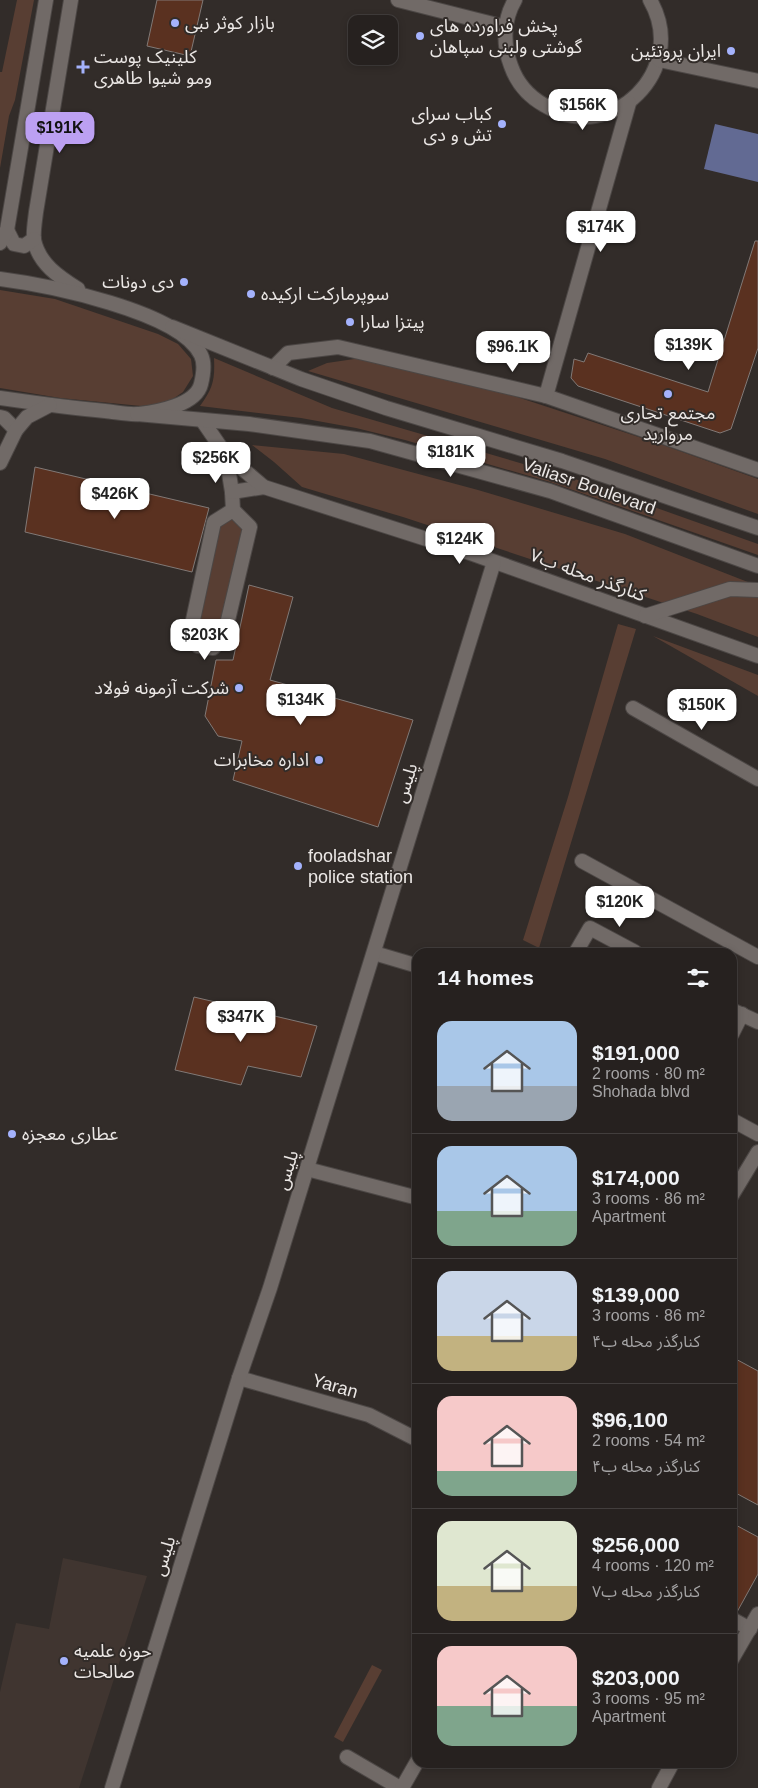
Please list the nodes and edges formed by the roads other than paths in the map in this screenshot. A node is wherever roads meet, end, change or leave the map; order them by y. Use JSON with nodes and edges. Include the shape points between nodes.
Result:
{"nodes":[{"id":1,"x":46,"y":0,"type":"edge"},
{"id":2,"x":70,"y":0,"type":"edge"},
{"id":3,"x":398,"y":0,"type":"edge"},
{"id":4,"x":515,"y":0,"type":"edge"},
{"id":5,"x":650,"y":0,"type":"edge"},
{"id":6,"x":505,"y":27,"type":"junction"},
{"id":7,"x":659,"y":60,"type":"junction"},
{"id":8,"x":758,"y":81,"type":"edge"},
{"id":9,"x":629,"y":103,"type":"junction"},
{"id":10,"x":8,"y":230,"type":"junction"},
{"id":11,"x":34,"y":239,"type":"junction"},
{"id":12,"x":0,"y":243,"type":"edge"},
{"id":13,"x":0,"y":279,"type":"edge"},
{"id":14,"x":89,"y":297,"type":"junction"},
{"id":15,"x":172,"y":328,"type":"junction"},
{"id":16,"x":274,"y":368,"type":"junction"},
{"id":17,"x":546,"y":396,"type":"junction"},
{"id":18,"x":0,"y":398,"type":"edge"},
{"id":19,"x":50,"y":406,"type":"junction"},
{"id":20,"x":137,"y":414,"type":"junction"},
{"id":21,"x":0,"y":417,"type":"edge"},
{"id":22,"x":202,"y":420,"type":"junction"},
{"id":23,"x":16,"y":430,"type":"junction"},
{"id":24,"x":226,"y":455,"type":"junction"},
{"id":25,"x":0,"y":463,"type":"edge"},
{"id":26,"x":758,"y":470,"type":"edge"},
{"id":27,"x":264,"y":487,"type":"junction"},
{"id":28,"x":232,"y":492,"type":"junction"},
{"id":29,"x":233,"y":510,"type":"junction"},
{"id":30,"x":758,"y":528,"type":"edge"},
{"id":31,"x":494,"y":562,"type":"junction"},
{"id":32,"x":758,"y":566,"type":"edge"},
{"id":33,"x":758,"y":590,"type":"edge"},
{"id":34,"x":645,"y":616,"type":"junction"},
{"id":35,"x":758,"y":656,"type":"edge"},
{"id":36,"x":633,"y":708,"type":"dead end"},
{"id":37,"x":758,"y":779,"type":"edge"},
{"id":38,"x":582,"y":861,"type":"dead end"},
{"id":39,"x":611,"y":947,"type":"edge"},
{"id":40,"x":578,"y":948,"type":"edge"},
{"id":41,"x":729,"y":948,"type":"edge"},
{"id":42,"x":737,"y":950,"type":"edge"},
{"id":43,"x":374,"y":953,"type":"junction"},
{"id":44,"x":758,"y":957,"type":"edge"},
{"id":45,"x":412,"y":964,"type":"edge"},
{"id":46,"x":737,"y":1012,"type":"edge"},
{"id":47,"x":758,"y":1022,"type":"edge"},
{"id":48,"x":737,"y":1123,"type":"edge"},
{"id":49,"x":758,"y":1134,"type":"edge"},
{"id":50,"x":758,"y":1152,"type":"edge"},
{"id":51,"x":307,"y":1169,"type":"junction"},
{"id":52,"x":737,"y":1187,"type":"edge"},
{"id":53,"x":412,"y":1196,"type":"edge"},
{"id":54,"x":239,"y":1378,"type":"junction"},
{"id":55,"x":412,"y":1437,"type":"edge"},
{"id":56,"x":758,"y":1614,"type":"edge"},
{"id":57,"x":737,"y":1622,"type":"edge"},
{"id":58,"x":750,"y":1629,"type":"junction"},
{"id":59,"x":737,"y":1651,"type":"edge"},
{"id":60,"x":347,"y":1758,"type":"dead end"},
{"id":61,"x":413,"y":1768,"type":"edge"},
{"id":62,"x":670,"y":1768,"type":"edge"},
{"id":63,"x":112,"y":1788,"type":"edge"},
{"id":64,"x":401,"y":1788,"type":"edge"},
{"id":65,"x":658,"y":1788,"type":"edge"}],
"edges":[{"from":1,"to":10,"type":"street"},
{"from":2,"to":11,"type":"street"},
{"from":3,"to":6,"type":"street"},
{"from":4,"to":6,"type":"street"},
{"from":5,"to":7,"type":"street","via":[[657,12],[662,36]]},
{"from":6,"to":9,"type":"street","via":[[506,53],[515,78],[532,98],[554,111],[580,117],[606,114]]},
{"from":7,"to":8,"type":"street"},
{"from":7,"to":9,"type":"street","via":[[647,84]]},
{"from":9,"to":17,"type":"street"},
{"from":10,"to":11,"type":"street","via":[[14,244],[24,246]]},
{"from":10,"to":12,"type":"street"},
{"from":11,"to":14,"type":"street","via":[[38,254],[53,273]]},
{"from":13,"to":14,"type":"street","via":[[48,286]]},
{"from":14,"to":15,"type":"street","via":[[107,301]]},
{"from":15,"to":16,"type":"street","name":"Valiasr Boulevard"},
{"from":15,"to":20,"type":"street","via":[[194,344],[202,356],[200,388],[171,409]]},
{"from":16,"to":17,"type":"street","via":[[288,353],[338,347]]},
{"from":16,"to":30,"type":"street","name":"Valiasr Boulevard","via":[[386,408],[562,461]]},
{"from":17,"to":26,"type":"street"},
{"from":18,"to":19,"type":"street"},
{"from":19,"to":20,"type":"street"},
{"from":19,"to":23,"type":"street","via":[[27,417]]},
{"from":20,"to":22,"type":"street","name":"Valiasr Boulevard"},
{"from":21,"to":23,"type":"street"},
{"from":22,"to":24,"type":"street","name":"کنارگذر محله ب۷"},
{"from":22,"to":32,"type":"street","name":"Valiasr Boulevard","via":[[370,441],[550,490]]},
{"from":23,"to":25,"type":"street"},
{"from":24,"to":27,"type":"street","name":"کنارگذر محله ب۷"},
{"from":24,"to":28,"type":"street"},
{"from":27,"to":28,"type":"street"},
{"from":27,"to":31,"type":"street","name":"کنارگذر محله ب۷"},
{"from":28,"to":29,"type":"street"},
{"from":29,"to":29,"type":"street","via":[[214,522],[190,634],[198,646],[213,648],[224,637],[250,527]]},
{"from":31,"to":34,"type":"street","name":"کنارگذر محله ب۷"},
{"from":31,"to":43,"type":"street","name":"پلیس"},
{"from":33,"to":34,"type":"street","via":[[730,589]]},
{"from":34,"to":35,"type":"street","name":"کنارگذر محله ب۷"},
{"from":36,"to":37,"type":"street"},
{"from":38,"to":41,"type":"street"},
{"from":39,"to":40,"type":"street","via":[[590,928]]},
{"from":42,"to":44,"type":"street"},
{"from":43,"to":45,"type":"street"},
{"from":43,"to":51,"type":"street","name":"پلیس"},
{"from":46,"to":47,"type":"street"},
{"from":48,"to":49,"type":"street"},
{"from":50,"to":52,"type":"street"},
{"from":51,"to":53,"type":"street"},
{"from":51,"to":54,"type":"street","name":"پلیس"},
{"from":54,"to":55,"type":"street","name":"Yaran","via":[[369,1414]]},
{"from":54,"to":63,"type":"street","name":"پلیس"},
{"from":56,"to":58,"type":"street"},
{"from":57,"to":58,"type":"street"},
{"from":58,"to":59,"type":"street"},
{"from":60,"to":64,"type":"street"},
{"from":61,"to":64,"type":"street"},
{"from":62,"to":65,"type":"street"}]}
